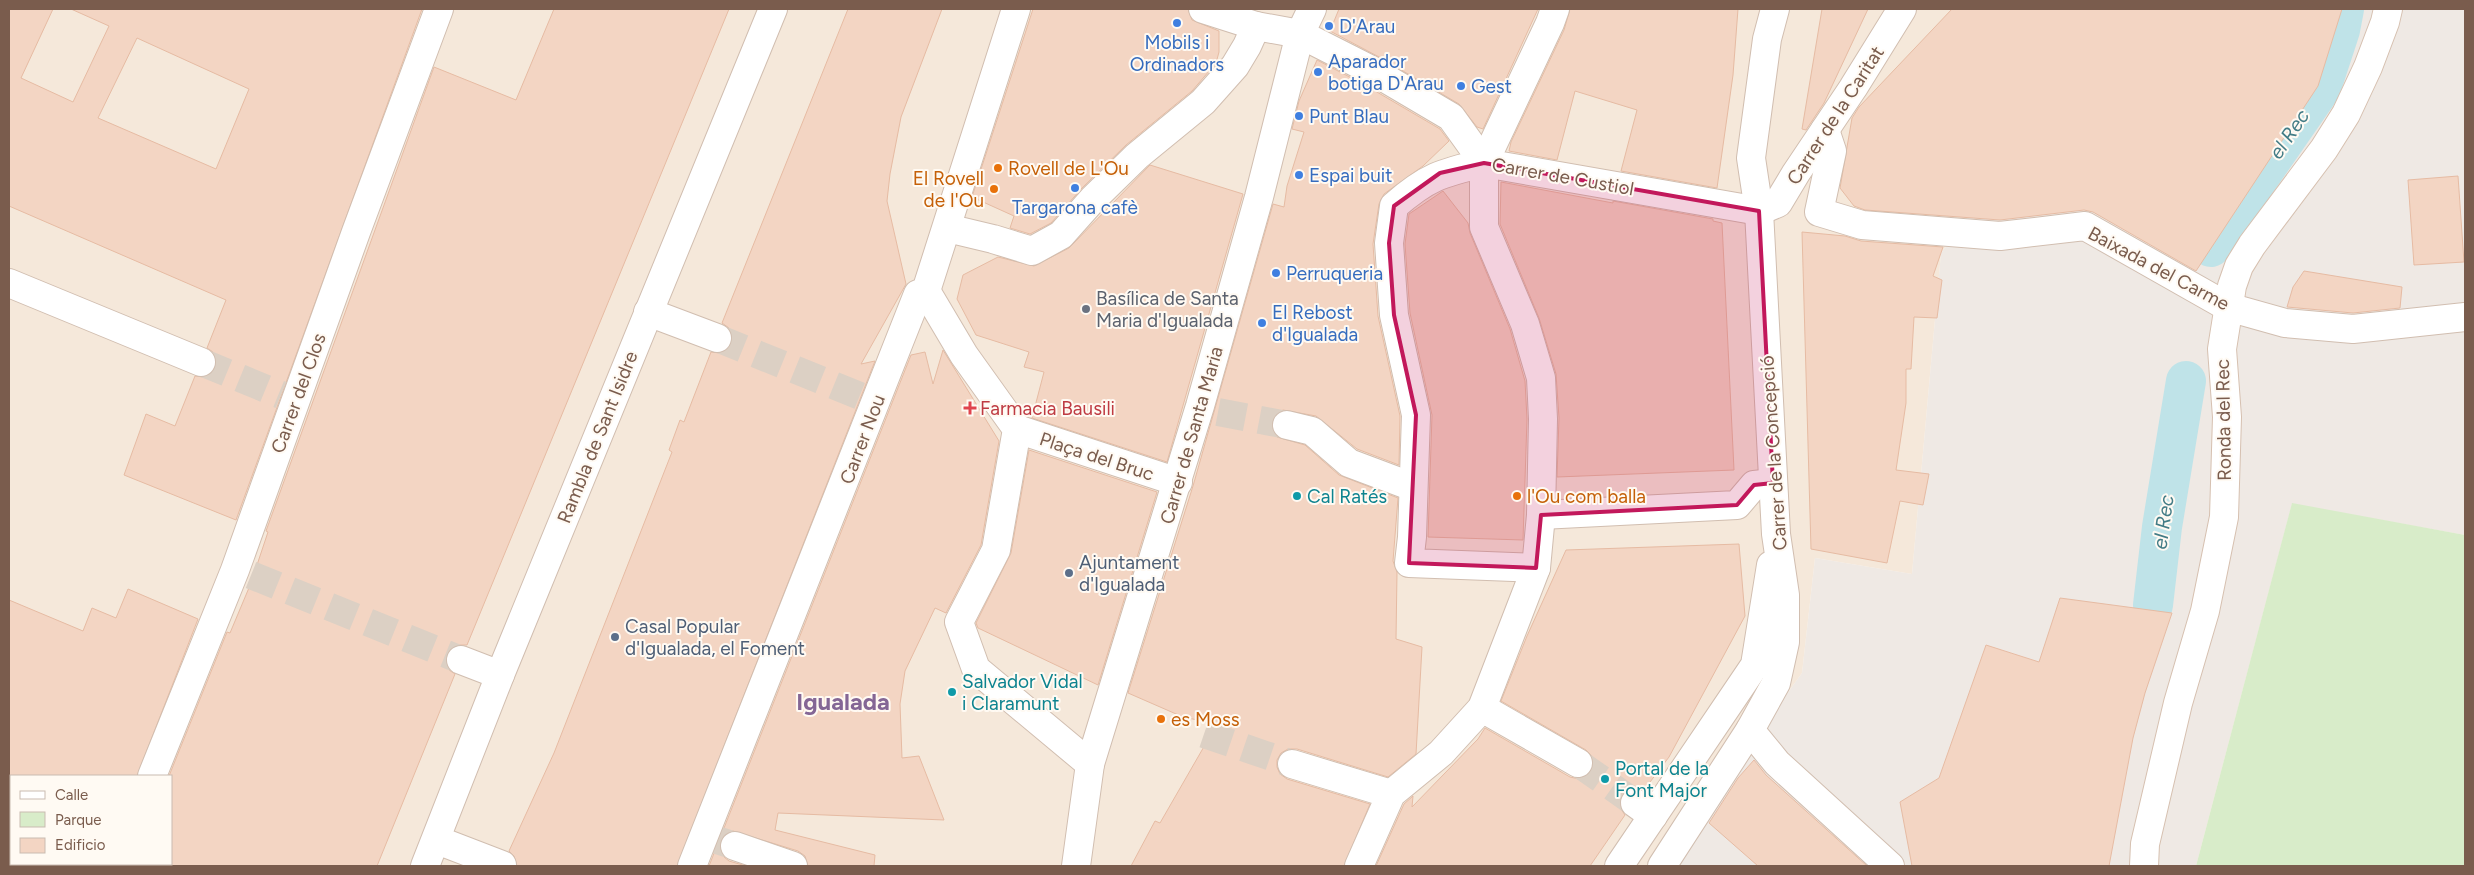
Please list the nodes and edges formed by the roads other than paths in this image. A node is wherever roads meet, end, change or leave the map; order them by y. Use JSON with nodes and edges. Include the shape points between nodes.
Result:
{"nodes":[{"id":1,"x":439,"y":9,"type":"edge"},
{"id":2,"x":773,"y":9,"type":"edge"},
{"id":3,"x":1016,"y":9,"type":"edge"},
{"id":4,"x":1203,"y":9,"type":"edge"},
{"id":5,"x":1312,"y":9,"type":"edge"},
{"id":6,"x":1555,"y":9,"type":"edge"},
{"id":7,"x":1775,"y":9,"type":"edge"},
{"id":8,"x":1902,"y":9,"type":"edge"},
{"id":9,"x":2388,"y":9,"type":"edge"},
{"id":10,"x":1256,"y":26,"type":"junction"},
{"id":11,"x":1300,"y":34,"type":"junction"},
{"id":12,"x":1825,"y":130,"type":"junction"},
{"id":13,"x":1484,"y":163,"type":"junction"},
{"id":14,"x":1759,"y":211,"type":"junction"},
{"id":15,"x":947,"y":228,"type":"junction"},
{"id":16,"x":9,"y":283,"type":"edge"},
{"id":17,"x":926,"y":291,"type":"junction"},
{"id":18,"x":2228,"y":307,"type":"junction"},
{"id":19,"x":648,"y":312,"type":"junction"},
{"id":20,"x":2465,"y":317,"type":"edge"},
{"id":21,"x":716,"y":338,"type":"tunnel mouth"},
{"id":22,"x":201,"y":362,"type":"tunnel mouth"},
{"id":23,"x":1287,"y":425,"type":"tunnel mouth"},
{"id":24,"x":1017,"y":429,"type":"junction"},
{"id":25,"x":1178,"y":482,"type":"junction"},
{"id":26,"x":1773,"y":483,"type":"junction"},
{"id":27,"x":1413,"y":487,"type":"junction"},
{"id":28,"x":1541,"y":515,"type":"junction"},
{"id":29,"x":1776,"y":534,"type":"junction"},
{"id":30,"x":1536,"y":568,"type":"junction"},
{"id":31,"x":461,"y":660,"type":"tunnel mouth"},
{"id":32,"x":500,"y":675,"type":"junction"},
{"id":33,"x":1488,"y":712,"type":"junction"},
{"id":34,"x":1750,"y":730,"type":"junction"},
{"id":35,"x":1578,"y":763,"type":"tunnel mouth"},
{"id":36,"x":1090,"y":764,"type":"junction"},
{"id":37,"x":1292,"y":764,"type":"tunnel mouth"},
{"id":38,"x":152,"y":775,"type":"edge"},
{"id":39,"x":1391,"y":794,"type":"junction"},
{"id":40,"x":437,"y":840,"type":"junction"},
{"id":41,"x":719,"y":841,"type":"junction"},
{"id":42,"x":502,"y":865,"type":"edge"},
{"id":43,"x":425,"y":866,"type":"edge"},
{"id":44,"x":692,"y":866,"type":"edge"},
{"id":45,"x":793,"y":866,"type":"edge"},
{"id":46,"x":1076,"y":866,"type":"edge"},
{"id":47,"x":1359,"y":866,"type":"edge"},
{"id":48,"x":1619,"y":866,"type":"edge"},
{"id":49,"x":1662,"y":866,"type":"edge"},
{"id":50,"x":1890,"y":866,"type":"edge"},
{"id":51,"x":2144,"y":866,"type":"edge"}],
"edges":[{"from":1,"to":38,"type":"street","name":"Carrer del Clos","via":[[288,398],[243,573]]},
{"from":2,"to":19,"type":"street","name":"Rambla de Sant Isidre"},
{"from":3,"to":15,"type":"street","name":"Carrer Nou"},
{"from":4,"to":10,"type":"street","name":"Carrer de Custiol"},
{"from":5,"to":11,"type":"street","name":"Carrer de Santa Maria"},
{"from":6,"to":13,"type":"street"},
{"from":7,"to":14,"type":"street","name":"Carrer de la Concepció","via":[[1767,40],[1751,158]]},
{"from":8,"to":12,"type":"street","name":"Carrer de la Caritat"},
{"from":9,"to":18,"type":"street","name":"Ronda del Rec","via":[[2368,67],[2346,114],[2239,266]]},
{"from":10,"to":11,"type":"street","name":"Carrer de Custiol"},
{"from":10,"to":15,"type":"street","via":[[1234,66],[1203,102],[1137,156],[1093,198],[1061,235],[1032,251],[994,238]]},
{"from":11,"to":13,"type":"street","name":"Carrer de Custiol","via":[[1374,71],[1451,117]]},
{"from":11,"to":25,"type":"street","name":"Carrer de Santa Maria","via":[[1209,409]]},
{"from":12,"to":14,"type":"street","name":"Carrer de la Caritat","via":[[1778,203]]},
{"from":12,"to":18,"type":"street","name":"Baixada del Carme","via":[[1832,151],[1819,212],[1862,225],[2000,236],[2085,226]]},
{"from":13,"to":14,"type":"street","name":"Carrer de Custiol"},
{"from":13,"to":27,"type":"street","via":[[1440,173],[1414,188],[1394,206],[1389,243],[1394,315],[1416,415]]},
{"from":13,"to":28,"type":"street","via":[[1484,227],[1525,324],[1541,378]]},
{"from":14,"to":26,"type":"street","name":"Carrer de la Concepció"},
{"from":15,"to":17,"type":"street","name":"Carrer Nou"},
{"from":16,"to":22,"type":"street"},
{"from":17,"to":24,"type":"street","via":[[964,355]]},
{"from":17,"to":41,"type":"street","name":"Carrer Nou","via":[[918,294],[868,399]]},
{"from":18,"to":20,"type":"street","name":"Baixada del Carme","via":[[2285,323],[2352,329]]},
{"from":18,"to":51,"type":"street","name":"Ronda del Rec","via":[[2222,349],[2226,418],[2224,516],[2205,611],[2178,703],[2145,844]]},
{"from":19,"to":21,"type":"street"},
{"from":19,"to":32,"type":"street","name":"Rambla de Sant Isidre"},
{"from":23,"to":27,"type":"street","via":[[1312,431],[1349,463]]},
{"from":24,"to":25,"type":"street","name":"Plaça del Bruc"},
{"from":24,"to":36,"type":"street","via":[[996,550],[959,622],[976,669]]},
{"from":25,"to":36,"type":"street","name":"Carrer de Santa Maria"},
{"from":26,"to":28,"type":"street","via":[[1754,485],[1737,505]]},
{"from":26,"to":29,"type":"street","name":"Carrer de la Concepció"},
{"from":27,"to":30,"type":"street","via":[[1409,564]]},
{"from":28,"to":30,"type":"street"},
{"from":29,"to":34,"type":"street","name":"Carrer de la Concepció","via":[[1785,595],[1785,642],[1776,683]]},
{"from":29,"to":48,"type":"street","via":[[1755,665],[1644,809]]},
{"from":30,"to":33,"type":"street"},
{"from":31,"to":32,"type":"street"},
{"from":32,"to":40,"type":"street","name":"Rambla de Sant Isidre"},
{"from":33,"to":35,"type":"street"},
{"from":33,"to":39,"type":"street"},
{"from":34,"to":49,"type":"street","name":"Carrer de la Concepció"},
{"from":34,"to":50,"type":"street","via":[[1777,763]]},
{"from":36,"to":46,"type":"street","name":"Carrer de Santa Maria"},
{"from":37,"to":39,"type":"street"},
{"from":39,"to":47,"type":"street"},
{"from":40,"to":42,"type":"street"},
{"from":40,"to":43,"type":"street","name":"Rambla de Sant Isidre"},
{"from":41,"to":44,"type":"street","name":"Carrer Nou"},
{"from":41,"to":45,"type":"street"}]}
